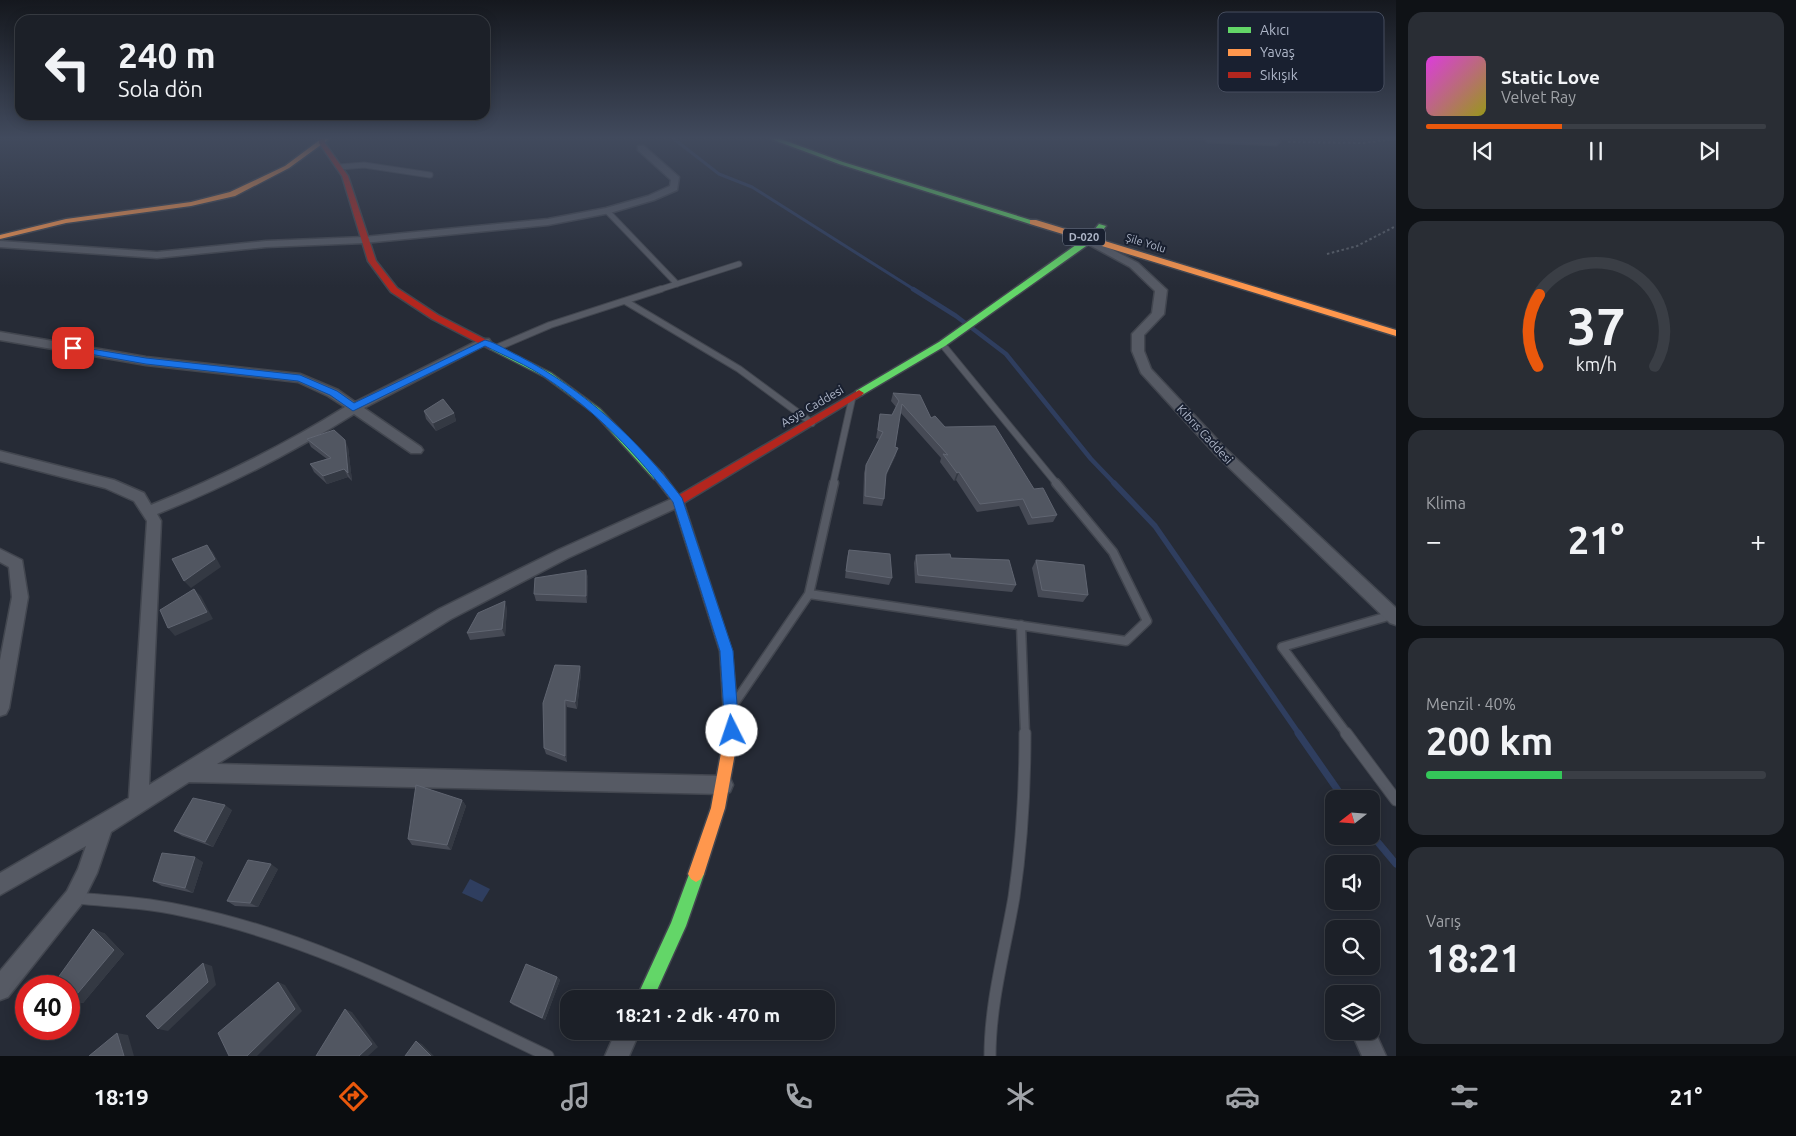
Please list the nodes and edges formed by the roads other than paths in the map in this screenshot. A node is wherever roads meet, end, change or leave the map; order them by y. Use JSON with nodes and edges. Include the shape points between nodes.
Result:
{"nodes":[{"id":1,"x":245,"y":188,"type":"edge"},
{"id":2,"x":349,"y":188,"type":"edge"},
{"id":3,"x":673,"y":188,"type":"edge"},
{"id":4,"x":922,"y":188,"type":"edge"},
{"id":5,"x":607,"y":211,"type":"junction"},
{"id":6,"x":1102,"y":226,"type":"dead end"},
{"id":7,"x":0,"y":237,"type":"edge"},
{"id":8,"x":364,"y":240,"type":"junction"},
{"id":9,"x":1089,"y":240,"type":"junction"},
{"id":10,"x":0,"y":244,"type":"edge"},
{"id":11,"x":739,"y":264,"type":"dead end"},
{"id":12,"x":677,"y":284,"type":"junction"},
{"id":13,"x":625,"y":301,"type":"junction"},
{"id":14,"x":1396,"y":333,"type":"edge"},
{"id":15,"x":0,"y":336,"type":"edge"},
{"id":16,"x":942,"y":344,"type":"junction"},
{"id":17,"x":490,"y":345,"type":"junction"},
{"id":18,"x":852,"y":399,"type":"junction"},
{"id":19,"x":353,"y":408,"type":"junction"},
{"id":20,"x":812,"y":423,"type":"junction"},
{"id":21,"x":416,"y":450,"type":"dead end"},
{"id":22,"x":0,"y":456,"type":"edge"},
{"id":23,"x":678,"y":501,"type":"junction"},
{"id":24,"x":148,"y":512,"type":"junction"},
{"id":25,"x":0,"y":555,"type":"edge"},
{"id":26,"x":809,"y":594,"type":"junction"},
{"id":27,"x":1394,"y":617,"type":"edge"},
{"id":28,"x":1021,"y":625,"type":"junction"},
{"id":29,"x":0,"y":708,"type":"edge"},
{"id":30,"x":731,"y":709,"type":"junction"},
{"id":31,"x":190,"y":772,"type":"junction"},
{"id":32,"x":723,"y":785,"type":"junction"},
{"id":33,"x":1396,"y":800,"type":"edge"},
{"id":34,"x":138,"y":803,"type":"junction"},
{"id":35,"x":103,"y":825,"type":"junction"},
{"id":36,"x":0,"y":885,"type":"edge"},
{"id":37,"x":74,"y":898,"type":"junction"},
{"id":38,"x":0,"y":988,"type":"edge"},
{"id":39,"x":648,"y":990,"type":"edge"},
{"id":40,"x":624,"y":1040,"type":"edge"},
{"id":41,"x":1366,"y":1040,"type":"edge"},
{"id":42,"x":548,"y":1056,"type":"edge"},
{"id":43,"x":616,"y":1056,"type":"edge"},
{"id":44,"x":990,"y":1056,"type":"edge"},
{"id":45,"x":1374,"y":1056,"type":"edge"}],
"edges":[{"from":1,"to":7,"type":"main road","via":[[182,205],[78,218]]},
{"from":2,"to":8,"type":"main road"},
{"from":3,"to":5,"type":"street"},
{"from":4,"to":9,"type":"main road","name":"Şile Yolu","number":"D-020"},
{"from":5,"to":8,"type":"street","via":[[548,222]]},
{"from":5,"to":12,"type":"lane"},
{"from":6,"to":9,"type":"main road"},
{"from":8,"to":10,"type":"street","via":[[266,244],[158,255]]},
{"from":8,"to":17,"type":"main road","via":[[372,261],[394,290],[436,317]]},
{"from":9,"to":14,"type":"main road","name":"Şile Yolu","number":"D-020"},
{"from":9,"to":16,"type":"main road","name":"Asya Caddesi"},
{"from":9,"to":27,"type":"street","name":"Kıbrıs Caddesi","via":[[1134,266],[1161,290],[1158,314],[1138,334],[1138,351],[1145,370],[1221,452]]},
{"from":11,"to":12,"type":"lane"},
{"from":12,"to":13,"type":"lane"},
{"from":13,"to":17,"type":"lane"},
{"from":13,"to":20,"type":"lane","via":[[739,369]]},
{"from":15,"to":19,"type":"street","via":[[146,361],[300,378],[333,393]]},
{"from":16,"to":18,"type":"main road","name":"Asya Caddesi"},
{"from":16,"to":28,"type":"lane","via":[[1113,552],[1147,621],[1126,641]]},
{"from":17,"to":19,"type":"street"},
{"from":17,"to":23,"type":"main road","via":[[548,375],[597,411]]},
{"from":18,"to":20,"type":"main road","name":"Asya Caddesi"},
{"from":18,"to":26,"type":"lane"},
{"from":19,"to":21,"type":"street"},
{"from":19,"to":24,"type":"street","via":[[267,457]]},
{"from":20,"to":23,"type":"main road","name":"Asya Caddesi"},
{"from":22,"to":24,"type":"street","via":[[109,484],[139,497]]},
{"from":23,"to":30,"type":"main road","via":[[726,651]]},
{"from":23,"to":31,"type":"street","via":[[445,614]]},
{"from":24,"to":34,"type":"street","via":[[154,521]]},
{"from":25,"to":29,"type":"street","via":[[16,564],[20,596]]},
{"from":26,"to":28,"type":"lane"},
{"from":26,"to":30,"type":"lane"},
{"from":27,"to":33,"type":"lane","via":[[1282,647]]},
{"from":28,"to":44,"type":"lane","via":[[1025,708],[1022,821],[1015,893],[992,1015]]},
{"from":30,"to":32,"type":"main road","via":[[732,731]]},
{"from":31,"to":32,"type":"street"},
{"from":31,"to":34,"type":"street"},
{"from":32,"to":39,"type":"main road","via":[[678,926]]},
{"from":34,"to":35,"type":"street"},
{"from":35,"to":36,"type":"street"},
{"from":35,"to":37,"type":"street","via":[[94,858]]},
{"from":37,"to":38,"type":"street"},
{"from":37,"to":42,"type":"lane","via":[[185,911],[277,936],[366,970]]},
{"from":40,"to":43,"type":"street"},
{"from":41,"to":45,"type":"street"}]}
